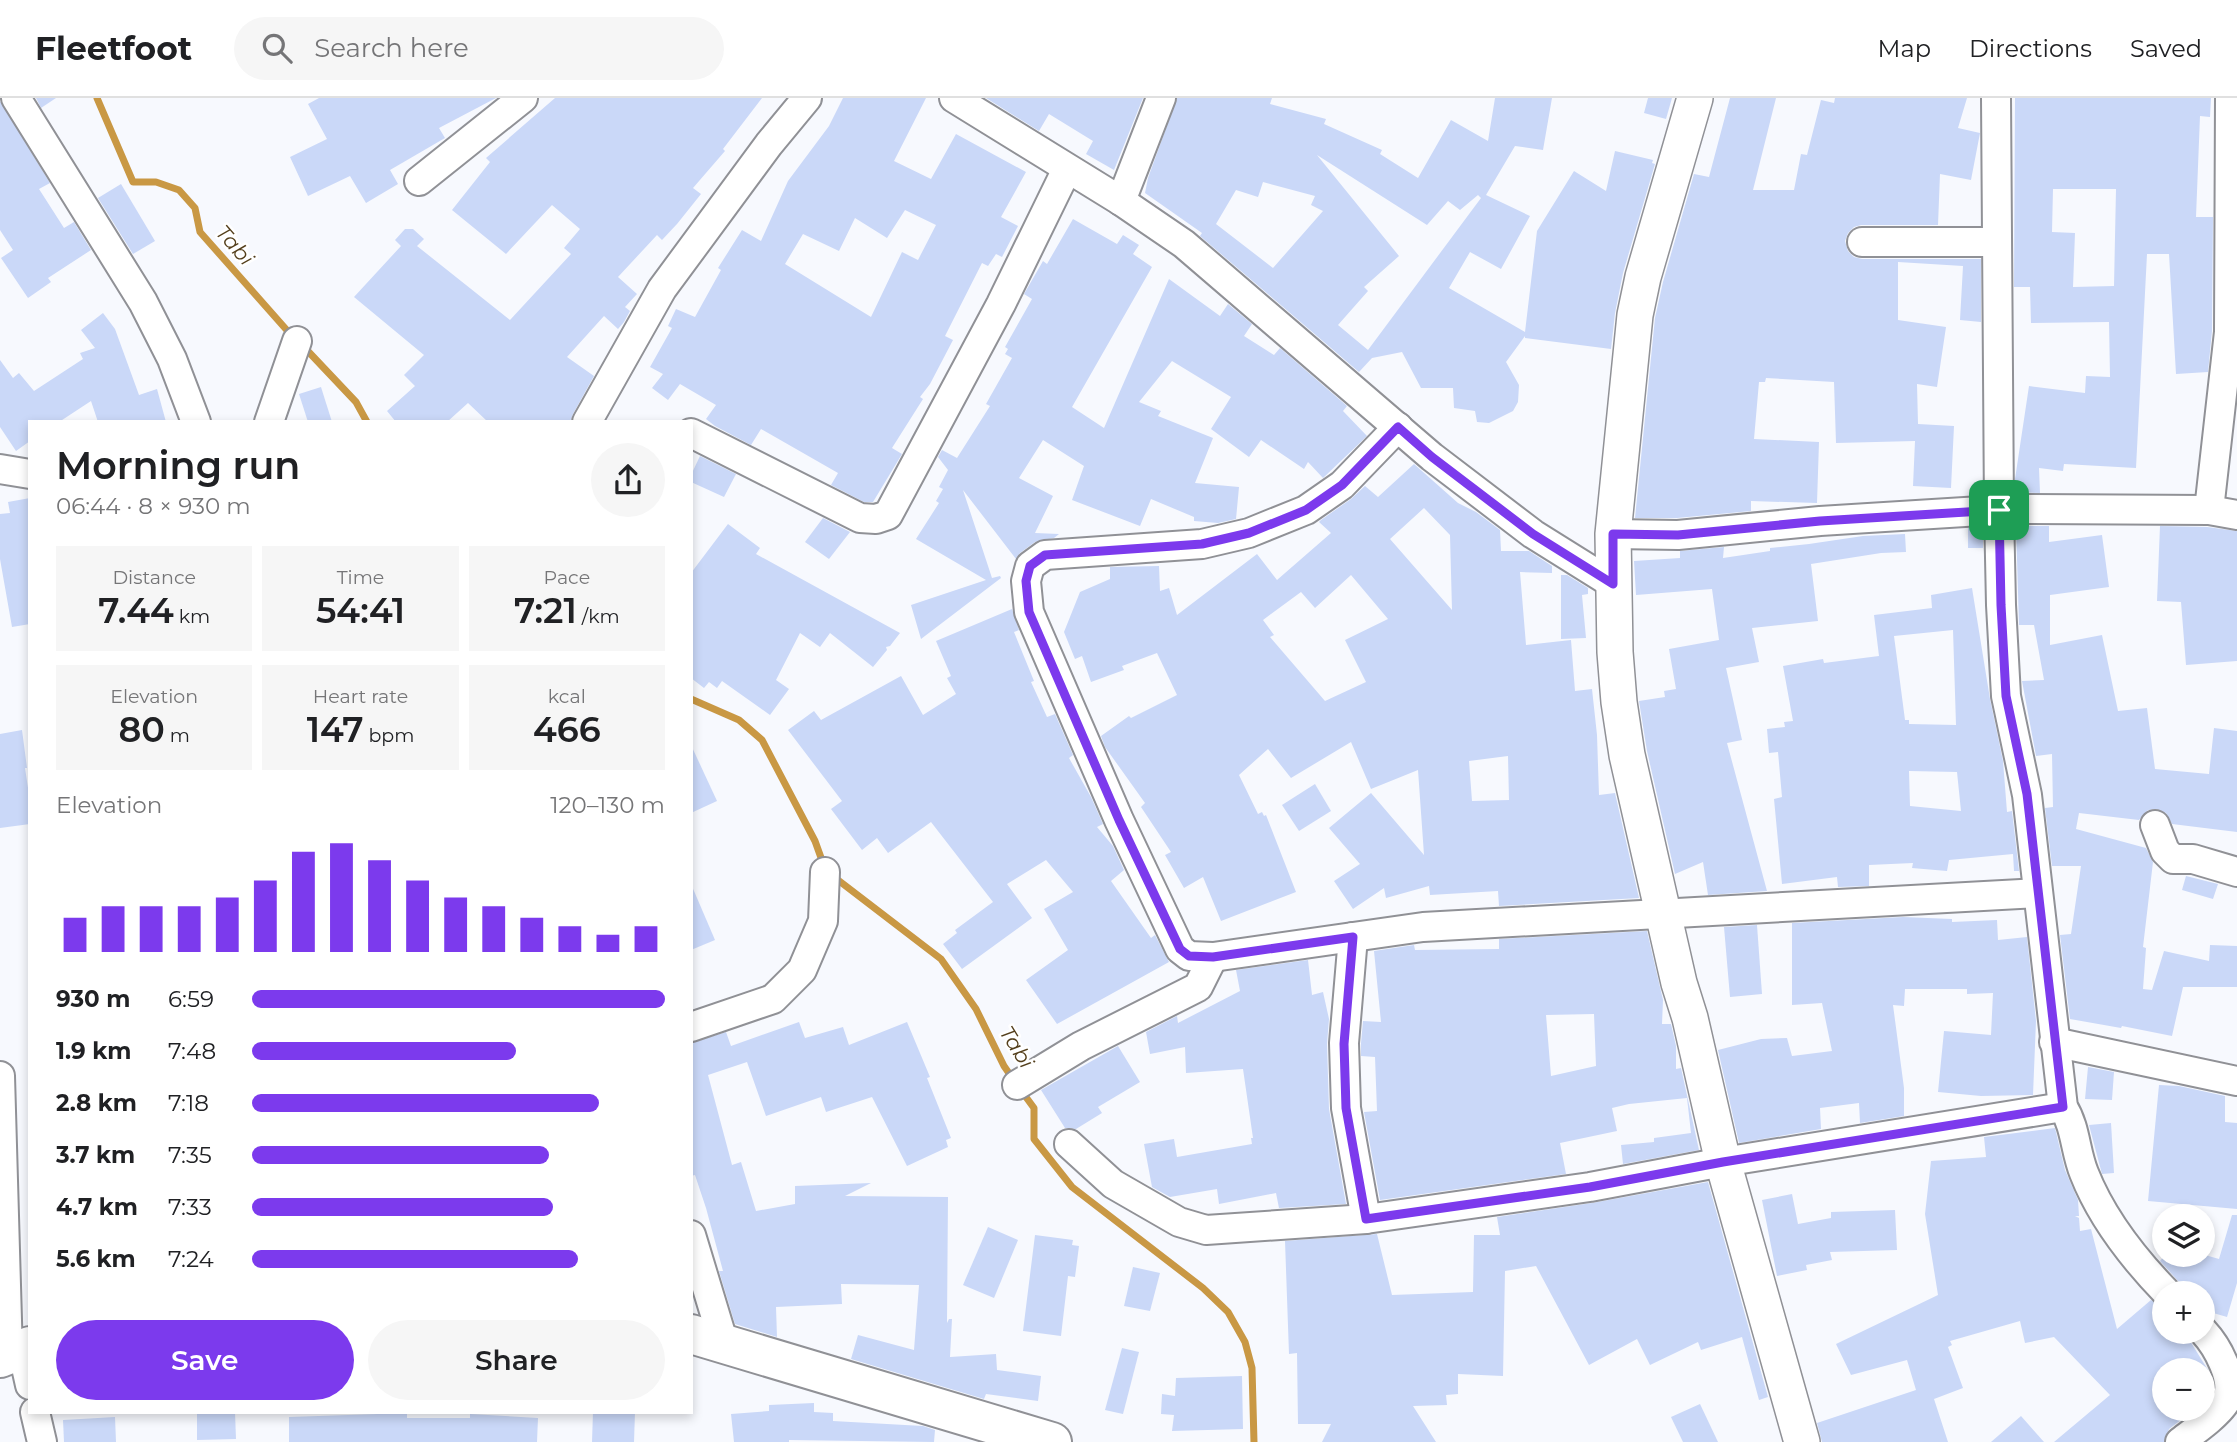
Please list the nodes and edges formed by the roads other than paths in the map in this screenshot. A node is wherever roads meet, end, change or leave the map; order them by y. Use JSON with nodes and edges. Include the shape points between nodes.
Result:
{"nodes":[{"id":1,"x":16,"y":98,"type":"edge"},
{"id":2,"x":523,"y":98,"type":"edge"},
{"id":3,"x":807,"y":98,"type":"edge"},
{"id":4,"x":954,"y":98,"type":"edge"},
{"id":5,"x":1161,"y":98,"type":"edge"},
{"id":6,"x":1695,"y":98,"type":"edge"},
{"id":7,"x":1997,"y":98,"type":"edge"},
{"id":8,"x":2230,"y":98,"type":"edge"},
{"id":9,"x":1067,"y":169,"type":"junction"},
{"id":10,"x":419,"y":181,"type":"dead end"},
{"id":11,"x":1121,"y":201,"type":"junction"},
{"id":12,"x":1862,"y":242,"type":"dead end"},
{"id":13,"x":1997,"y":242,"type":"junction"},
{"id":14,"x":297,"y":341,"type":"dead end"},
{"id":15,"x":195,"y":420,"type":"edge"},
{"id":16,"x":270,"y":420,"type":"edge"},
{"id":17,"x":588,"y":420,"type":"edge"},
{"id":18,"x":1398,"y":427,"type":"junction"},
{"id":19,"x":693,"y":434,"type":"edge"},
{"id":20,"x":0,"y":469,"type":"edge"},
{"id":21,"x":28,"y":474,"type":"edge"},
{"id":22,"x":1999,"y":510,"type":"junction"},
{"id":23,"x":2209,"y":510,"type":"junction"},
{"id":24,"x":2237,"y":515,"type":"edge"},
{"id":25,"x":1613,"y":534,"type":"junction"},
{"id":26,"x":1613,"y":584,"type":"junction"},
{"id":27,"x":2155,"y":825,"type":"dead end"},
{"id":28,"x":825,"y":872,"type":"dead end"},
{"id":29,"x":2237,"y":872,"type":"edge"},
{"id":30,"x":2037,"y":893,"type":"junction"},
{"id":31,"x":1664,"y":915,"type":"junction"},
{"id":32,"x":1353,"y":937,"type":"junction"},
{"id":33,"x":1213,"y":957,"type":"junction"},
{"id":34,"x":693,"y":1026,"type":"edge"},
{"id":35,"x":2054,"y":1041,"type":"junction"},
{"id":36,"x":0,"y":1076,"type":"edge"},
{"id":37,"x":2237,"y":1081,"type":"edge"},
{"id":38,"x":1017,"y":1085,"type":"dead end"},
{"id":39,"x":2063,"y":1107,"type":"junction"},
{"id":40,"x":1069,"y":1144,"type":"dead end"},
{"id":41,"x":1723,"y":1162,"type":"junction"},
{"id":42,"x":1366,"y":1219,"type":"junction"},
{"id":43,"x":693,"y":1249,"type":"edge"},
{"id":44,"x":2156,"y":1281,"type":"edge"},
{"id":45,"x":707,"y":1339,"type":"edge"},
{"id":46,"x":2215,"y":1343,"type":"edge"},
{"id":47,"x":18,"y":1359,"type":"edge"},
{"id":48,"x":36,"y":1414,"type":"edge"},
{"id":49,"x":991,"y":1433,"type":"edge"},
{"id":50,"x":42,"y":1442,"type":"edge"},
{"id":51,"x":1052,"y":1442,"type":"edge"},
{"id":52,"x":1802,"y":1442,"type":"edge"},
{"id":53,"x":2180,"y":1442,"type":"edge"}],
"edges":[{"from":1,"to":15,"type":"street","via":[[143,302]]},
{"from":2,"to":10,"type":"street"},
{"from":3,"to":17,"type":"street","via":[[662,289]]},
{"from":4,"to":9,"type":"street"},
{"from":5,"to":11,"type":"street"},
{"from":6,"to":25,"type":"street","via":[[1635,315]]},
{"from":7,"to":13,"type":"street"},
{"from":8,"to":23,"type":"street","via":[[2229,332]]},
{"from":9,"to":11,"type":"street"},
{"from":9,"to":19,"type":"street","via":[[888,515],[860,518]]},
{"from":11,"to":18,"type":"street","via":[[1184,244]]},
{"from":12,"to":13,"type":"street"},
{"from":13,"to":22,"type":"street"},
{"from":14,"to":16,"type":"street"},
{"from":18,"to":26,"type":"street","via":[[1533,534]]},
{"from":18,"to":33,"type":"street","via":[[1342,485],[1306,510],[1249,533],[1202,544],[1045,555],[1030,566],[1026,581],[1029,612],[1119,820],[1180,949],[1189,956]]},
{"from":20,"to":21,"type":"street"},
{"from":22,"to":23,"type":"street"},
{"from":22,"to":25,"type":"street","via":[[1678,535]]},
{"from":22,"to":30,"type":"street","via":[[2006,696],[2027,794]]},
{"from":23,"to":24,"type":"street"},
{"from":25,"to":26,"type":"street"},
{"from":26,"to":31,"type":"street","via":[[1619,702],[1627,754]]},
{"from":27,"to":29,"type":"street","via":[[2165,852],[2173,859],[2193,859]]},
{"from":28,"to":34,"type":"street","via":[[823,921],[802,970],[773,999]]},
{"from":30,"to":31,"type":"street"},
{"from":30,"to":35,"type":"street"},
{"from":31,"to":32,"type":"street","via":[[1423,927]]},
{"from":31,"to":41,"type":"street"},
{"from":32,"to":33,"type":"street"},
{"from":32,"to":42,"type":"street","via":[[1344,1044],[1346,1108]]},
{"from":33,"to":38,"type":"street","via":[[1198,986],[1081,1046]]},
{"from":35,"to":37,"type":"street"},
{"from":35,"to":39,"type":"street"},
{"from":36,"to":47,"type":"street"},
{"from":39,"to":41,"type":"street"},
{"from":39,"to":44,"type":"street","via":[[2101,1210]]},
{"from":40,"to":42,"type":"street","via":[[1113,1184],[1179,1222],[1206,1230]]},
{"from":41,"to":42,"type":"street","via":[[1590,1187]]},
{"from":41,"to":52,"type":"street"},
{"from":43,"to":45,"type":"street"},
{"from":45,"to":49,"type":"main road"},
{"from":46,"to":53,"type":"street","via":[[2226,1371],[2226,1402]]},
{"from":48,"to":50,"type":"street"},
{"from":49,"to":51,"type":"main road"}]}
